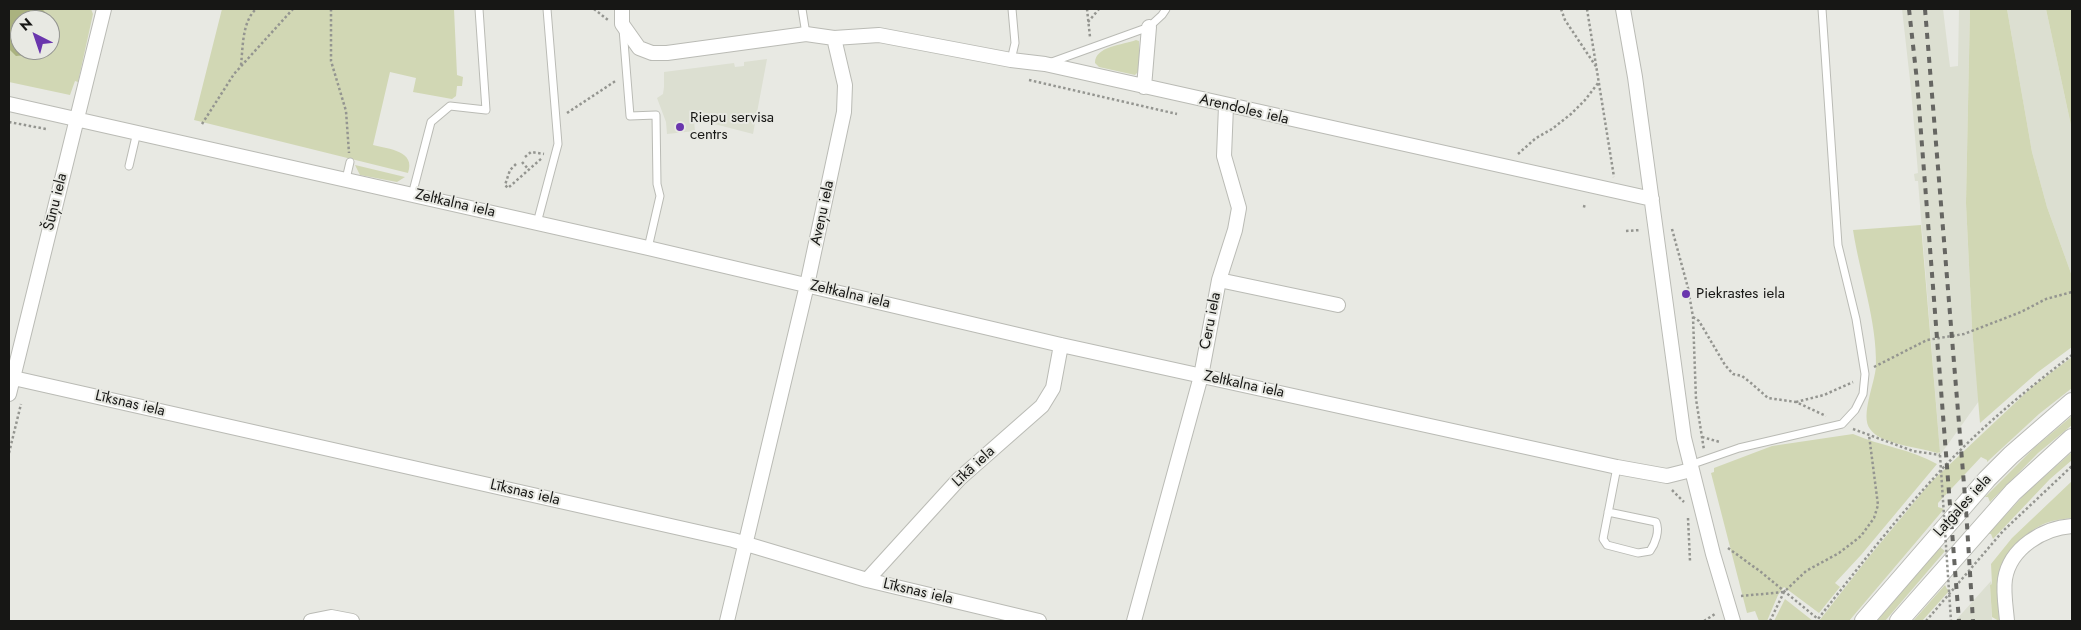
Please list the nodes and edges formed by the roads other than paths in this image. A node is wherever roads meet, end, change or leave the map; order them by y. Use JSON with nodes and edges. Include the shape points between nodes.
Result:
{"nodes":[{"id":1,"x":104,"y":9,"type":"edge"},
{"id":2,"x":479,"y":9,"type":"edge"},
{"id":3,"x":547,"y":9,"type":"edge"},
{"id":4,"x":622,"y":9,"type":"edge"},
{"id":5,"x":802,"y":9,"type":"edge"},
{"id":6,"x":1012,"y":9,"type":"edge"},
{"id":7,"x":1166,"y":9,"type":"edge"},
{"id":8,"x":1623,"y":9,"type":"edge"},
{"id":9,"x":1822,"y":9,"type":"edge"},
{"id":10,"x":622,"y":24,"type":"junction"},
{"id":11,"x":1149,"y":27,"type":"junction"},
{"id":12,"x":806,"y":34,"type":"junction"},
{"id":13,"x":834,"y":38,"type":"junction"},
{"id":14,"x":1011,"y":60,"type":"junction"},
{"id":15,"x":1045,"y":64,"type":"junction"},
{"id":16,"x":1144,"y":87,"type":"junction"},
{"id":17,"x":9,"y":104,"type":"edge"},
{"id":18,"x":1226,"y":106,"type":"junction"},
{"id":19,"x":77,"y":118,"type":"junction"},
{"id":20,"x":137,"y":132,"type":"junction"},
{"id":21,"x":350,"y":162,"type":"road end"},
{"id":22,"x":129,"y":166,"type":"dead end"},
{"id":23,"x":346,"y":179,"type":"junction"},
{"id":24,"x":412,"y":194,"type":"junction"},
{"id":25,"x":1652,"y":199,"type":"junction"},
{"id":26,"x":537,"y":223,"type":"junction"},
{"id":27,"x":648,"y":248,"type":"junction"},
{"id":28,"x":1219,"y":280,"type":"junction"},
{"id":29,"x":807,"y":285,"type":"junction"},
{"id":30,"x":1338,"y":305,"type":"dead end"},
{"id":31,"x":1061,"y":345,"type":"junction"},
{"id":32,"x":1201,"y":376,"type":"junction"},
{"id":33,"x":16,"y":379,"type":"edge"},
{"id":34,"x":9,"y":394,"type":"edge"},
{"id":35,"x":2072,"y":402,"type":"edge"},
{"id":36,"x":2072,"y":438,"type":"edge"},
{"id":37,"x":1617,"y":467,"type":"junction"},
{"id":38,"x":1691,"y":468,"type":"junction"},
{"id":39,"x":1608,"y":512,"type":"junction"},
{"id":40,"x":2072,"y":526,"type":"edge"},
{"id":41,"x":746,"y":544,"type":"junction"},
{"id":42,"x":867,"y":580,"type":"junction"},
{"id":43,"x":311,"y":621,"type":"edge"},
{"id":44,"x":352,"y":621,"type":"edge"},
{"id":45,"x":727,"y":621,"type":"edge"},
{"id":46,"x":1039,"y":621,"type":"edge"},
{"id":47,"x":1134,"y":621,"type":"edge"},
{"id":48,"x":1733,"y":621,"type":"edge"},
{"id":49,"x":1864,"y":621,"type":"edge"},
{"id":50,"x":1899,"y":621,"type":"edge"},
{"id":51,"x":2008,"y":621,"type":"edge"}],
"edges":[{"from":1,"to":19,"type":"street","name":"Šūņu iela"},
{"from":2,"to":24,"type":"lane","via":[[486,110],[450,106],[431,122]]},
{"from":3,"to":26,"type":"lane","via":[[558,144]]},
{"from":4,"to":10,"type":"street"},
{"from":5,"to":12,"type":"lane"},
{"from":6,"to":14,"type":"lane","via":[[1015,43]]},
{"from":7,"to":11,"type":"lane"},
{"from":8,"to":25,"type":"street"},
{"from":9,"to":38,"type":"lane","via":[[1838,245],[1856,319],[1865,374],[1863,394],[1855,410],[1842,424],[1739,448],[1706,459]]},
{"from":10,"to":12,"type":"street","via":[[639,48],[652,53]]},
{"from":10,"to":27,"type":"lane","via":[[630,116],[656,115],[660,196]]},
{"from":11,"to":15,"type":"lane"},
{"from":11,"to":16,"type":"street"},
{"from":12,"to":13,"type":"street"},
{"from":13,"to":14,"type":"street","name":"Arendoles iela","via":[[878,34]]},
{"from":13,"to":29,"type":"street","name":"Aveņu iela","via":[[845,86],[844,112]]},
{"from":14,"to":15,"type":"street","name":"Arendoles iela"},
{"from":15,"to":16,"type":"street","name":"Arendoles iela"},
{"from":16,"to":18,"type":"street","name":"Arendoles iela"},
{"from":17,"to":19,"type":"street","name":"Zeltkalna iela"},
{"from":18,"to":25,"type":"street","name":"Arendoles iela"},
{"from":18,"to":28,"type":"street","name":"Ceru iela","via":[[1224,156],[1238,208],[1235,230]]},
{"from":19,"to":20,"type":"street","name":"Zeltkalna iela"},
{"from":19,"to":33,"type":"street","name":"Šūņu iela"},
{"from":20,"to":22,"type":"lane"},
{"from":20,"to":23,"type":"street","name":"Zeltkalna iela"},
{"from":21,"to":23,"type":"lane"},
{"from":23,"to":24,"type":"street","name":"Zeltkalna iela"},
{"from":24,"to":26,"type":"street","name":"Zeltkalna iela"},
{"from":25,"to":38,"type":"street","via":[[1684,438]]},
{"from":26,"to":27,"type":"street","name":"Zeltkalna iela"},
{"from":27,"to":29,"type":"street","name":"Zeltkalna iela"},
{"from":28,"to":30,"type":"street"},
{"from":28,"to":32,"type":"street","name":"Ceru iela"},
{"from":29,"to":31,"type":"street","name":"Zeltkalna iela"},
{"from":29,"to":41,"type":"street","name":"Aveņu iela"},
{"from":31,"to":32,"type":"street","name":"Zeltkalna iela"},
{"from":31,"to":42,"type":"street","name":"Līkā iela","via":[[1053,388],[1042,406],[959,479]]},
{"from":32,"to":37,"type":"street","name":"Zeltkalna iela"},
{"from":32,"to":47,"type":"street","name":"Ceru iela"},
{"from":33,"to":34,"type":"street","name":"Šūņu iela"},
{"from":33,"to":41,"type":"street","name":"Līksnas iela"},
{"from":35,"to":49,"type":"street","name":"Latgales iela","via":[[1987,479]]},
{"from":36,"to":50,"type":"street","name":"Latgales iela","via":[[2013,492]]},
{"from":37,"to":38,"type":"street","name":"Zeltkalna iela","via":[[1667,476]]},
{"from":37,"to":39,"type":"lane"},
{"from":38,"to":48,"type":"street"},
{"from":39,"to":39,"type":"lane","via":[[1603,539],[1607,546],[1638,553],[1650,551],[1656,539],[1656,522]]},
{"from":40,"to":51,"type":"street","via":[[2042,533],[2013,558],[2004,582]]},
{"from":41,"to":42,"type":"street","name":"Līksnas iela"},
{"from":41,"to":45,"type":"street","name":"Aveņu iela"},
{"from":42,"to":46,"type":"street","name":"Līksnas iela"},
{"from":43,"to":44,"type":"street","via":[[331,617]]}]}
